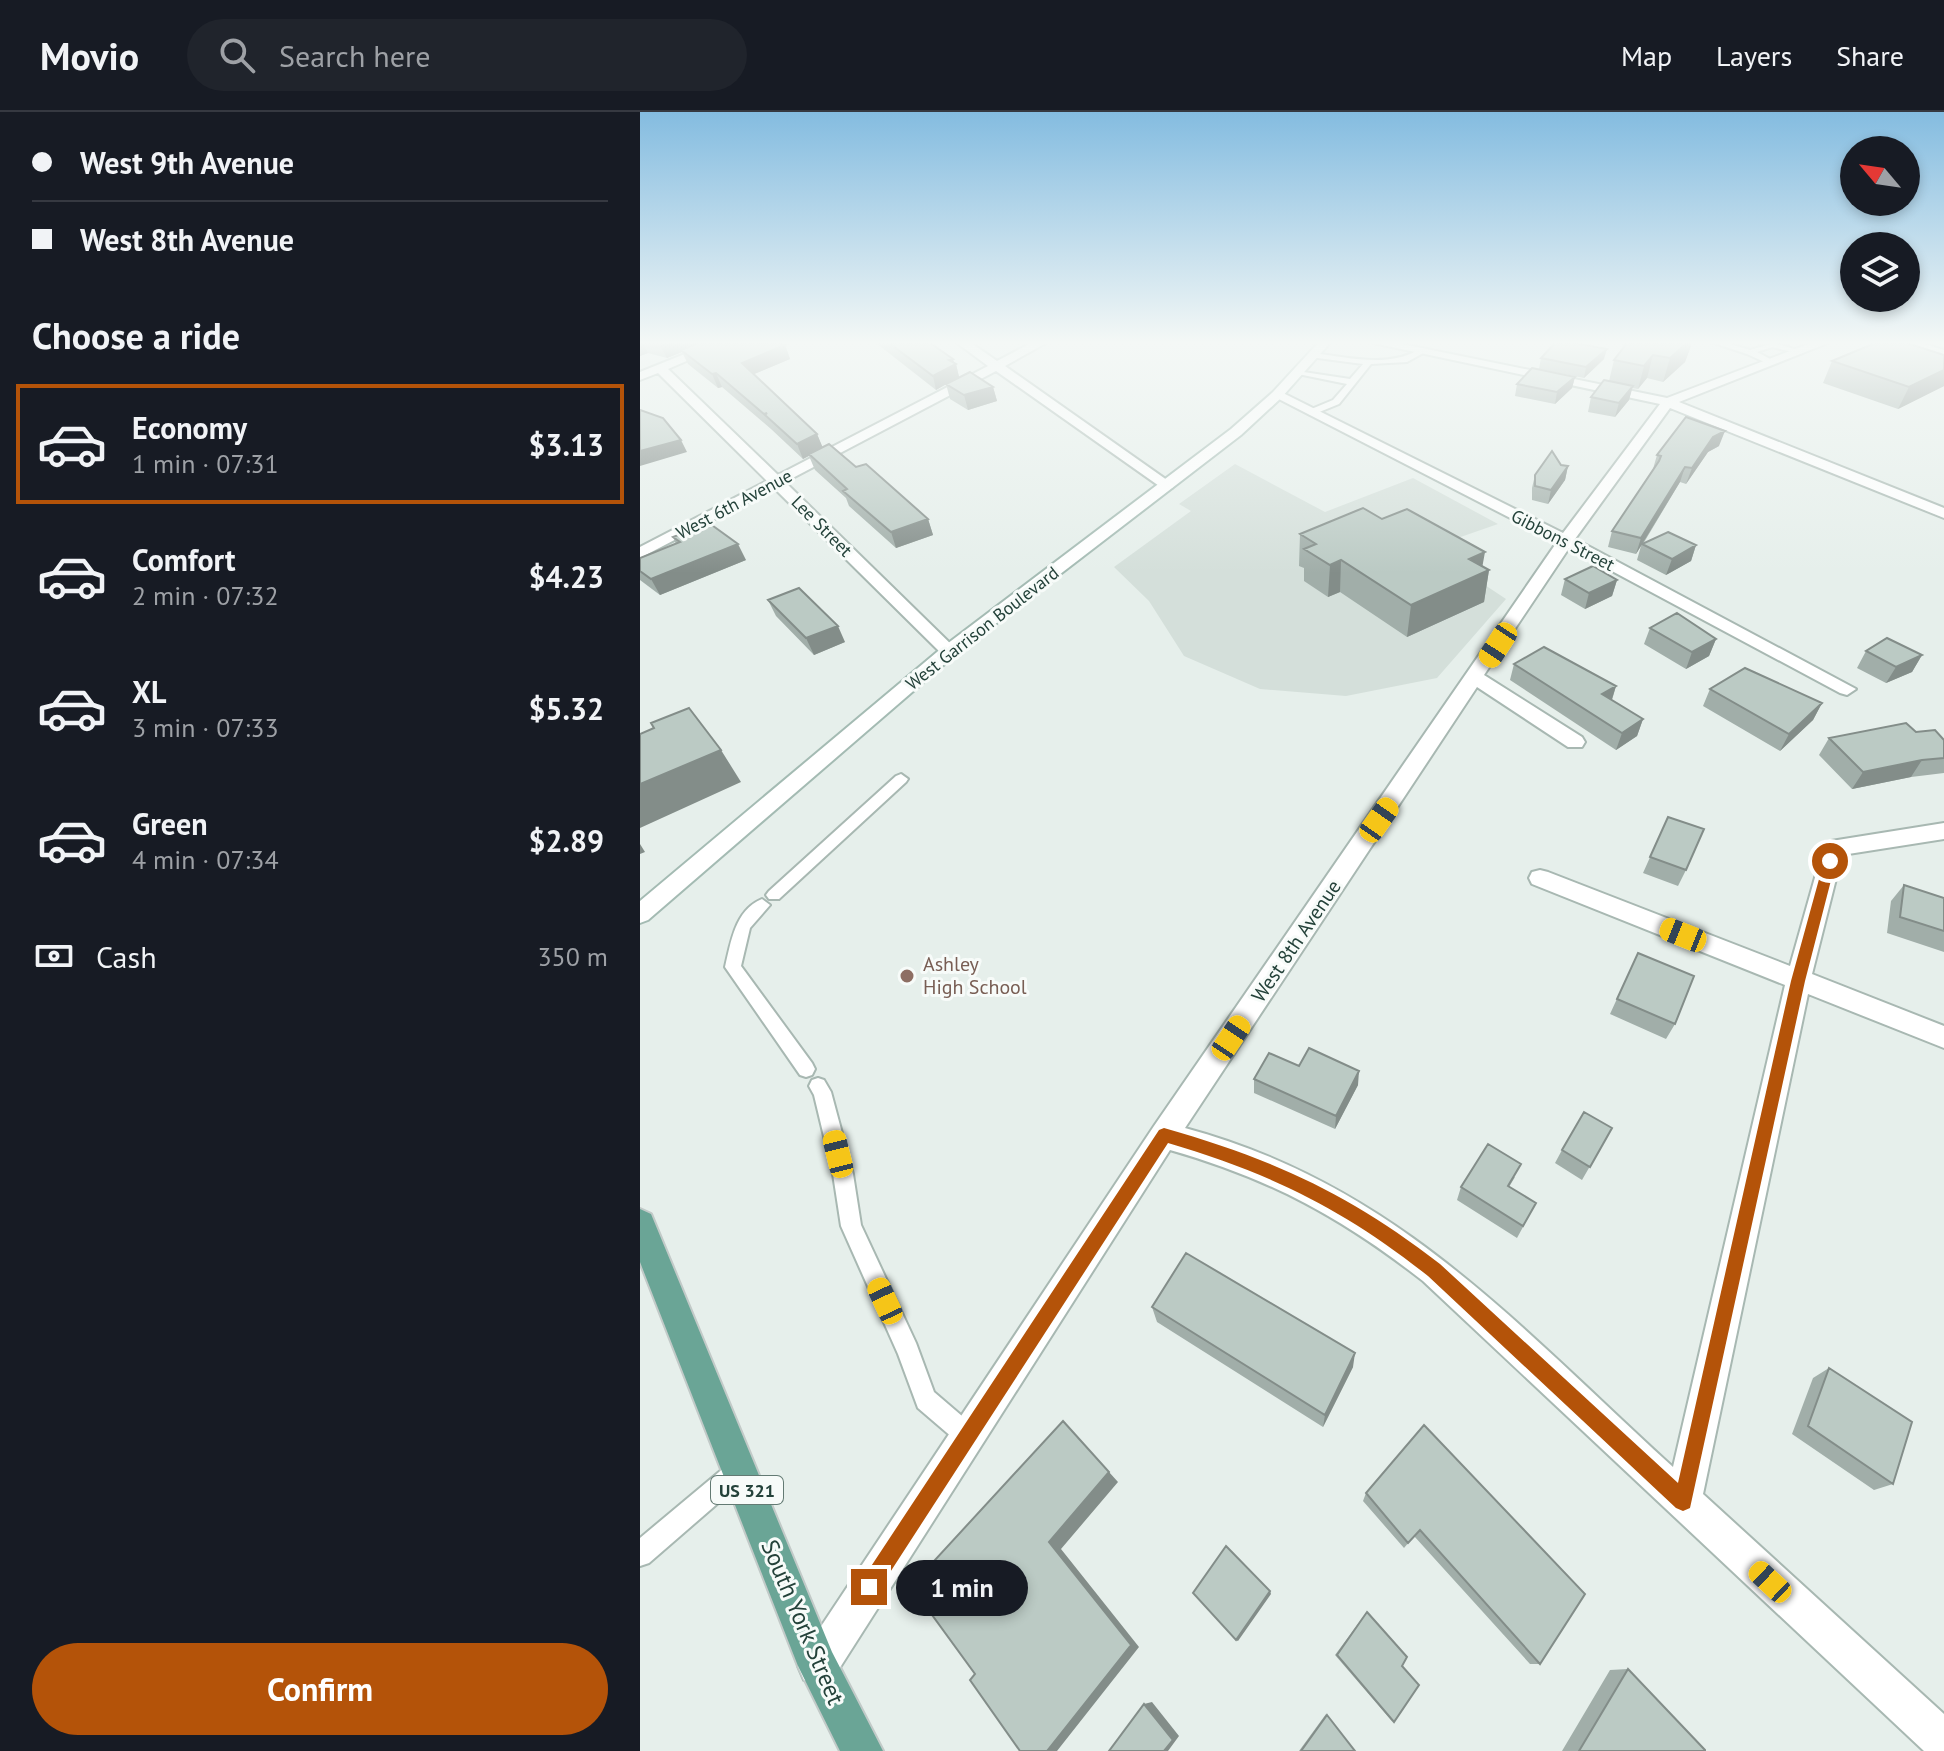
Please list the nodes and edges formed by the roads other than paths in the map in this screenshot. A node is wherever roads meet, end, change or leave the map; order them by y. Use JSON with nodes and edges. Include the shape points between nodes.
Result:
{"nodes":[{"id":1,"x":713,"y":419,"type":"edge"},
{"id":2,"x":894,"y":419,"type":"edge"},
{"id":3,"x":1075,"y":419,"type":"edge"},
{"id":4,"x":1250,"y":419,"type":"edge"},
{"id":5,"x":1327,"y":419,"type":"edge"},
{"id":6,"x":1655,"y":419,"type":"edge"},
{"id":7,"x":1711,"y":419,"type":"edge"},
{"id":8,"x":777,"y":481,"type":"junction"},
{"id":9,"x":1167,"y":485,"type":"junction"},
{"id":10,"x":1944,"y":513,"type":"edge"},
{"id":11,"x":1566,"y":540,"type":"junction"},
{"id":12,"x":640,"y":553,"type":"edge"},
{"id":13,"x":949,"y":651,"type":"junction"},
{"id":14,"x":1476,"y":678,"type":"junction"},
{"id":15,"x":1847,"y":689,"type":"dead end"},
{"id":16,"x":1575,"y":742,"type":"dead end"},
{"id":17,"x":901,"y":779,"type":"dead end"},
{"id":18,"x":1944,"y":831,"type":"edge"},
{"id":19,"x":1540,"y":878,"type":"dead end"},
{"id":20,"x":640,"y":914,"type":"edge"},
{"id":21,"x":1798,"y":981,"type":"junction"},
{"id":22,"x":1944,"y":1037,"type":"edge"},
{"id":23,"x":1164,"y":1135,"type":"junction"},
{"id":24,"x":640,"y":1224,"type":"edge"},
{"id":25,"x":968,"y":1436,"type":"junction"},
{"id":26,"x":739,"y":1470,"type":"junction"},
{"id":27,"x":1683,"y":1501,"type":"junction"},
{"id":28,"x":640,"y":1554,"type":"edge"},
{"id":29,"x":818,"y":1666,"type":"junction"},
{"id":30,"x":1944,"y":1742,"type":"edge"},
{"id":31,"x":862,"y":1751,"type":"edge"}],
"edges":[{"from":1,"to":8,"type":"street","name":"Lee Street"},
{"from":2,"to":8,"type":"street","name":"West 6th Avenue"},
{"from":3,"to":9,"type":"street"},
{"from":4,"to":9,"type":"street","name":"West Garrison Boulevard"},
{"from":5,"to":11,"type":"street","name":"Gibbons Street"},
{"from":6,"to":11,"type":"street","name":"West 8th Avenue"},
{"from":7,"to":10,"type":"street"},
{"from":8,"to":12,"type":"street","name":"West 6th Avenue"},
{"from":8,"to":13,"type":"street","name":"Lee Street"},
{"from":9,"to":13,"type":"street","name":"West Garrison Boulevard"},
{"from":11,"to":14,"type":"street","name":"West 8th Avenue"},
{"from":11,"to":15,"type":"street","name":"Gibbons Street"},
{"from":13,"to":20,"type":"street","name":"West Garrison Boulevard"},
{"from":14,"to":16,"type":"street"},
{"from":14,"to":23,"type":"street","name":"West 8th Avenue"},
{"from":17,"to":25,"type":"lane","via":[[743,926],[733,967],[812,1077],[843,1174],[851,1226],[926,1400]]},
{"from":18,"to":21,"type":"street","via":[[1833,848]]},
{"from":19,"to":21,"type":"street"},
{"from":21,"to":22,"type":"street"},
{"from":21,"to":27,"type":"street"},
{"from":23,"to":25,"type":"street","name":"West 8th Avenue"},
{"from":23,"to":27,"type":"street","via":[[1236,1156],[1292,1180],[1393,1237]]},
{"from":24,"to":26,"type":"main road","name":"South York Street","number":"US 321"},
{"from":25,"to":29,"type":"street","name":"West 8th Avenue"},
{"from":26,"to":28,"type":"lane"},
{"from":26,"to":29,"type":"main road","name":"South York Street","number":"US 321"},
{"from":27,"to":30,"type":"street"},
{"from":29,"to":31,"type":"main road","name":"South York Street","number":"US 321"}]}
